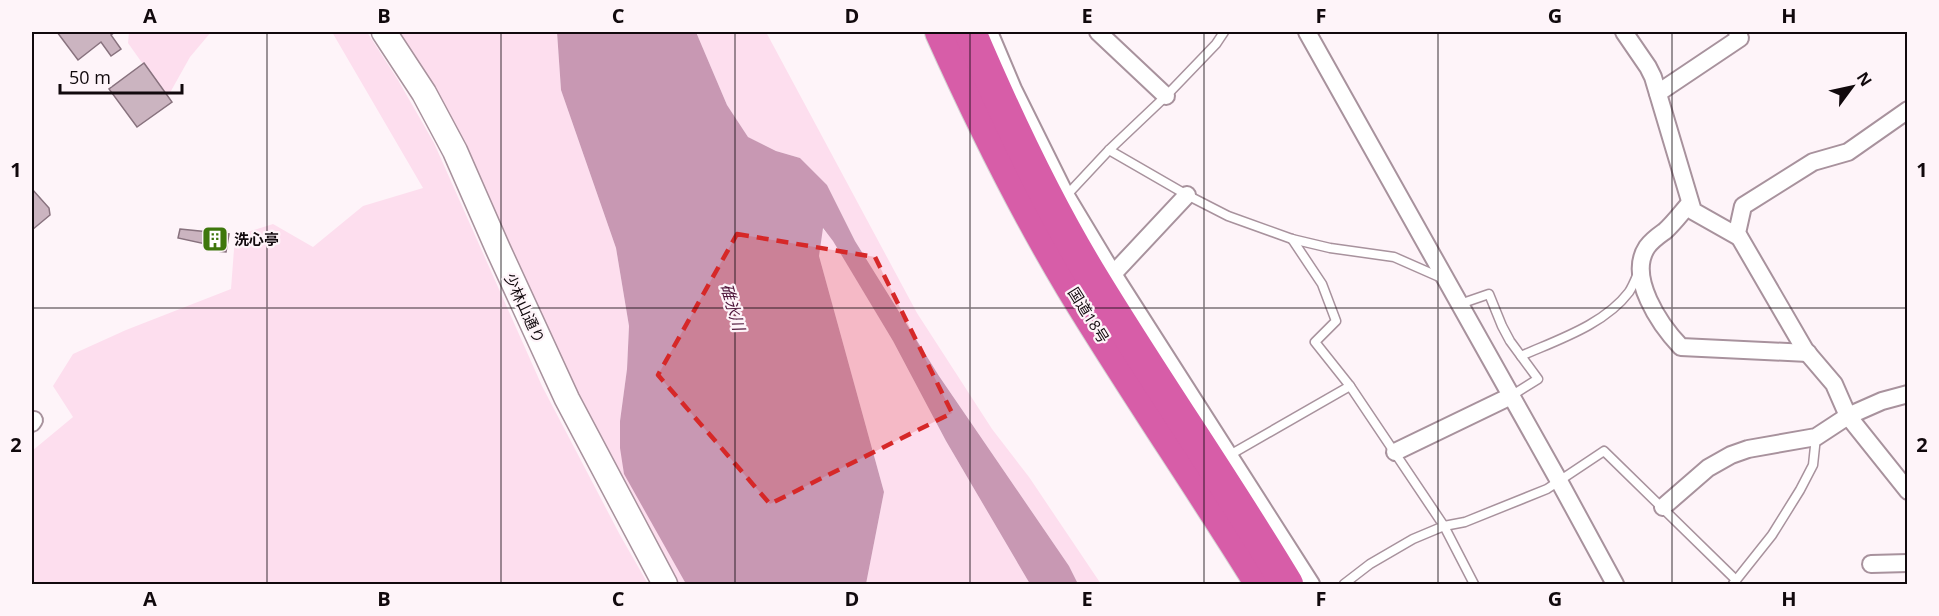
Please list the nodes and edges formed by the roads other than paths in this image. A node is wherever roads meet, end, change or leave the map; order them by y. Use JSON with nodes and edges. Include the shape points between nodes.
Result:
{"nodes":[{"id":1,"x":384,"y":32,"type":"edge"},
{"id":2,"x":941,"y":32,"type":"edge"},
{"id":3,"x":970,"y":32,"type":"edge"},
{"id":4,"x":989,"y":32,"type":"edge"},
{"id":5,"x":1098,"y":32,"type":"edge"},
{"id":6,"x":1224,"y":32,"type":"edge"},
{"id":7,"x":1307,"y":32,"type":"edge"},
{"id":8,"x":1624,"y":32,"type":"edge"},
{"id":9,"x":1737,"y":32,"type":"edge"},
{"id":10,"x":1658,"y":93,"type":"junction"},
{"id":11,"x":1166,"y":96,"type":"junction"},
{"id":12,"x":1908,"y":110,"type":"edge"},
{"id":13,"x":1109,"y":150,"type":"junction"},
{"id":14,"x":1187,"y":195,"type":"junction"},
{"id":15,"x":1066,"y":196,"type":"junction"},
{"id":16,"x":1690,"y":203,"type":"junction"},
{"id":17,"x":1739,"y":237,"type":"junction"},
{"id":18,"x":1292,"y":239,"type":"junction"},
{"id":19,"x":1641,"y":269,"type":"junction"},
{"id":20,"x":1113,"y":274,"type":"junction"},
{"id":21,"x":1447,"y":280,"type":"junction"},
{"id":22,"x":1460,"y":304,"type":"junction"},
{"id":23,"x":1808,"y":353,"type":"junction"},
{"id":24,"x":1521,"y":356,"type":"junction"},
{"id":25,"x":1350,"y":387,"type":"junction"},
{"id":26,"x":1908,"y":394,"type":"edge"},
{"id":27,"x":1512,"y":396,"type":"junction"},
{"id":28,"x":1848,"y":416,"type":"junction"},
{"id":29,"x":1816,"y":437,"type":"junction"},
{"id":30,"x":1395,"y":452,"type":"junction"},
{"id":31,"x":1228,"y":456,"type":"junction"},
{"id":32,"x":1559,"y":481,"type":"junction"},
{"id":33,"x":1908,"y":491,"type":"edge"},
{"id":34,"x":1663,"y":507,"type":"junction"},
{"id":35,"x":1444,"y":526,"type":"junction"},
{"id":36,"x":1908,"y":563,"type":"edge"},
{"id":37,"x":1871,"y":564,"type":"dead end"},
{"id":38,"x":1734,"y":582,"type":"edge"},
{"id":39,"x":665,"y":585,"type":"edge"},
{"id":40,"x":1261,"y":585,"type":"edge"},
{"id":41,"x":1287,"y":585,"type":"edge"},
{"id":42,"x":1311,"y":585,"type":"edge"},
{"id":43,"x":1344,"y":585,"type":"edge"},
{"id":44,"x":1474,"y":585,"type":"edge"},
{"id":45,"x":1615,"y":585,"type":"edge"}],
"edges":[{"from":1,"to":39,"type":"street","name":"少林山通り","via":[[424,93],[455,151],[567,399]]},
{"from":2,"to":40,"type":"highway","name":"国道18号","via":[[981,119],[1071,285]]},
{"from":3,"to":41,"type":"highway","name":"国道18号","via":[[1029,161],[1089,272]]},
{"from":4,"to":15,"type":"street"},
{"from":5,"to":11,"type":"street"},
{"from":6,"to":11,"type":"lane"},
{"from":7,"to":21,"type":"street"},
{"from":8,"to":10,"type":"street","via":[[1648,67]]},
{"from":9,"to":10,"type":"street","via":[[1740,38]]},
{"from":10,"to":16,"type":"street"},
{"from":11,"to":13,"type":"lane"},
{"from":12,"to":17,"type":"street","via":[[1848,152],[1813,162],[1743,206]]},
{"from":13,"to":14,"type":"lane"},
{"from":13,"to":15,"type":"lane"},
{"from":14,"to":18,"type":"lane","via":[[1228,216]]},
{"from":14,"to":20,"type":"street"},
{"from":15,"to":20,"type":"street"},
{"from":16,"to":17,"type":"street","via":[[1693,211]]},
{"from":16,"to":19,"type":"street","via":[[1647,247]]},
{"from":17,"to":23,"type":"street"},
{"from":18,"to":21,"type":"lane","via":[[1394,257]]},
{"from":18,"to":25,"type":"lane","via":[[1322,284],[1336,321],[1315,342]]},
{"from":19,"to":23,"type":"street","via":[[1655,312],[1680,347]]},
{"from":19,"to":24,"type":"lane","via":[[1629,292],[1606,314]]},
{"from":20,"to":31,"type":"street"},
{"from":21,"to":22,"type":"street"},
{"from":22,"to":24,"type":"lane","via":[[1489,294],[1502,326]]},
{"from":22,"to":27,"type":"street"},
{"from":23,"to":28,"type":"street","via":[[1834,384]]},
{"from":24,"to":27,"type":"lane","via":[[1538,379]]},
{"from":25,"to":30,"type":"lane"},
{"from":25,"to":31,"type":"lane"},
{"from":26,"to":28,"type":"street","via":[[1882,400]]},
{"from":27,"to":30,"type":"street"},
{"from":27,"to":32,"type":"street"},
{"from":28,"to":29,"type":"street"},
{"from":28,"to":33,"type":"street"},
{"from":29,"to":34,"type":"street","via":[[1731,454],[1708,468]]},
{"from":29,"to":38,"type":"lane","via":[[1813,465],[1800,490],[1772,535]]},
{"from":30,"to":35,"type":"lane"},
{"from":31,"to":42,"type":"street"},
{"from":32,"to":34,"type":"lane","via":[[1604,451]]},
{"from":32,"to":35,"type":"lane","via":[[1475,518]]},
{"from":32,"to":45,"type":"street"},
{"from":34,"to":38,"type":"lane"},
{"from":35,"to":43,"type":"lane","via":[[1370,564]]},
{"from":35,"to":44,"type":"lane"},
{"from":36,"to":37,"type":"street"}]}
